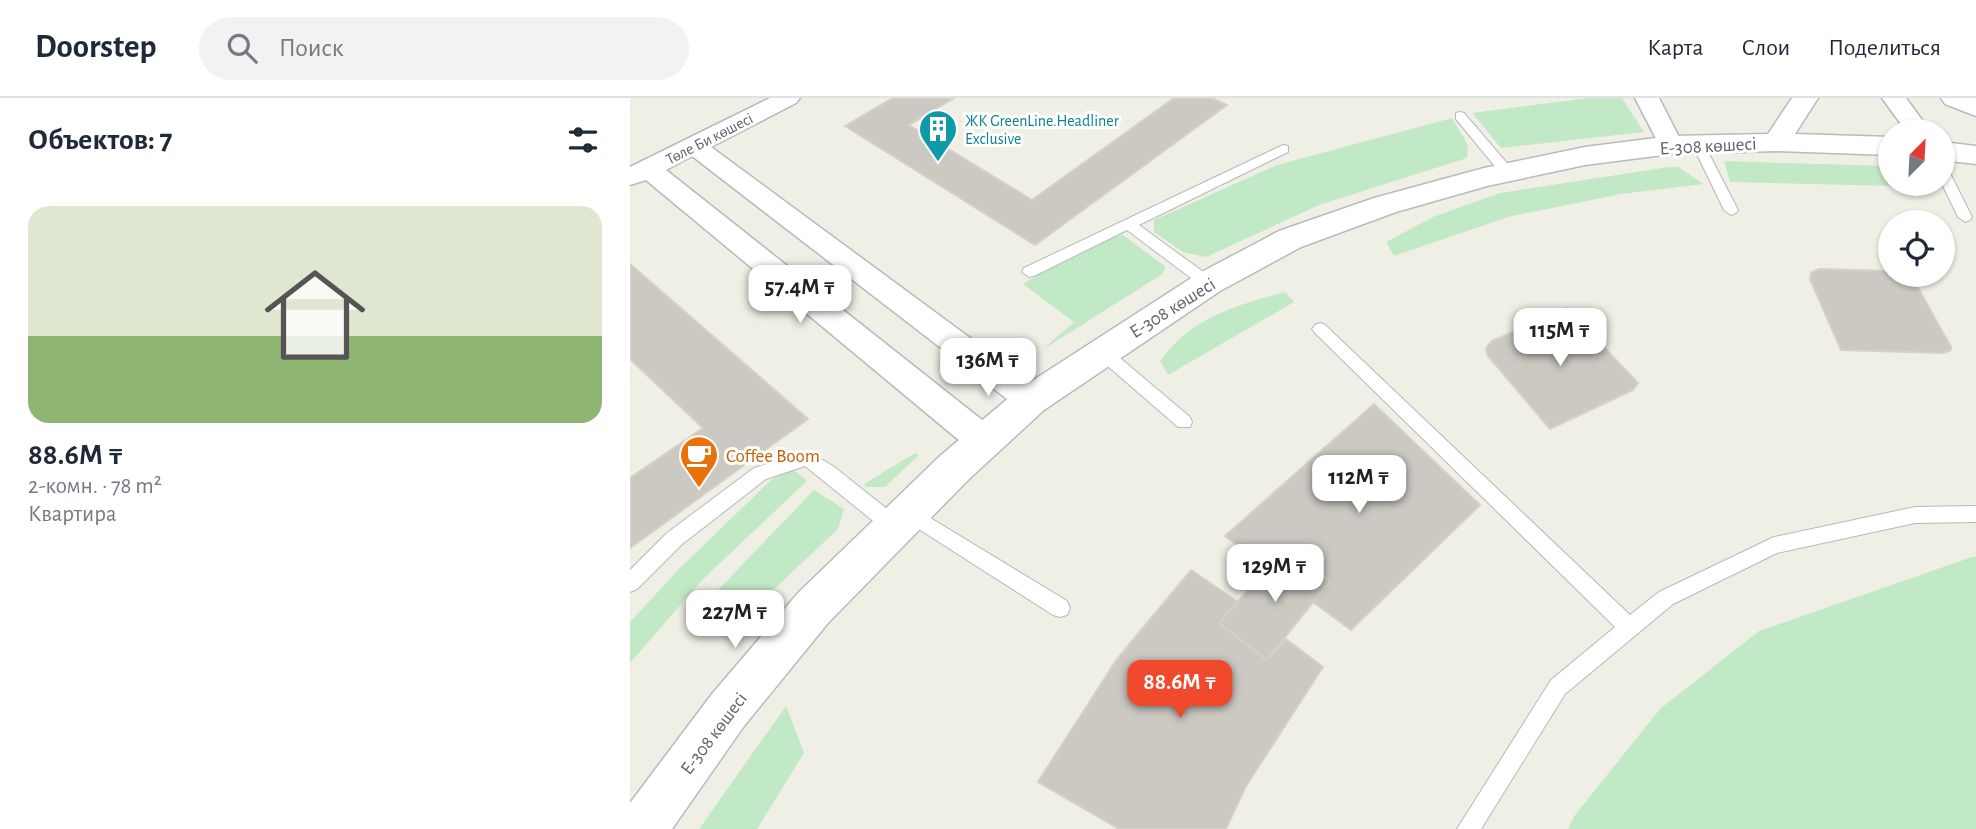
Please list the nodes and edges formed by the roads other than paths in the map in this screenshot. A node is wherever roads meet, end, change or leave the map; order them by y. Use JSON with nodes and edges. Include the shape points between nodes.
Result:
{"nodes":[{"id":1,"x":788,"y":98,"type":"edge"},
{"id":2,"x":1647,"y":98,"type":"edge"},
{"id":3,"x":1805,"y":98,"type":"edge"},
{"id":4,"x":1894,"y":98,"type":"edge"},
{"id":5,"x":1460,"y":116,"type":"dead end"},
{"id":6,"x":1909,"y":119,"type":"edge"},
{"id":7,"x":1776,"y":142,"type":"junction"},
{"id":8,"x":1685,"y":145,"type":"junction"},
{"id":9,"x":694,"y":146,"type":"junction"},
{"id":10,"x":1878,"y":146,"type":"edge"},
{"id":11,"x":1283,"y":149,"type":"dead end"},
{"id":12,"x":1955,"y":152,"type":"edge"},
{"id":13,"x":1976,"y":155,"type":"edge"},
{"id":14,"x":1507,"y":172,"type":"junction"},
{"id":15,"x":639,"y":173,"type":"edge"},
{"id":16,"x":1954,"y":196,"type":"edge"},
{"id":17,"x":1731,"y":210,"type":"dead end"},
{"id":18,"x":1965,"y":217,"type":"dead end"},
{"id":19,"x":1130,"y":225,"type":"junction"},
{"id":20,"x":1029,"y":272,"type":"dead end"},
{"id":21,"x":1208,"y":283,"type":"junction"},
{"id":22,"x":1320,"y":329,"type":"dead end"},
{"id":23,"x":1101,"y":351,"type":"junction"},
{"id":24,"x":1031,"y":400,"type":"junction"},
{"id":25,"x":1184,"y":422,"type":"dead end"},
{"id":26,"x":984,"y":441,"type":"junction"},
{"id":27,"x":1976,"y":514,"type":"edge"},
{"id":28,"x":902,"y":520,"type":"junction"},
{"id":29,"x":630,"y":583,"type":"edge"},
{"id":30,"x":1060,"y":608,"type":"dead end"},
{"id":31,"x":1630,"y":628,"type":"junction"},
{"id":32,"x":642,"y":829,"type":"edge"},
{"id":33,"x":1468,"y":829,"type":"edge"}],
"edges":[{"from":1,"to":9,"type":"street","name":"Төле Би көшесі"},
{"from":2,"to":8,"type":"street"},
{"from":3,"to":7,"type":"street"},
{"from":4,"to":6,"type":"street"},
{"from":5,"to":14,"type":"lane"},
{"from":7,"to":8,"type":"street","name":"Е-308 көшесі"},
{"from":7,"to":10,"type":"street","name":"Е-308 көшесі"},
{"from":8,"to":14,"type":"street","name":"Е-308 көшесі","via":[[1585,156]]},
{"from":8,"to":17,"type":"lane"},
{"from":9,"to":15,"type":"street","name":"Төле Би көшесі"},
{"from":9,"to":24,"type":"street"},
{"from":11,"to":19,"type":"lane"},
{"from":12,"to":13,"type":"street"},
{"from":14,"to":21,"type":"street","name":"Е-308 көшесі","via":[[1385,205],[1290,239]]},
{"from":15,"to":26,"type":"street"},
{"from":16,"to":18,"type":"lane"},
{"from":19,"to":20,"type":"lane"},
{"from":19,"to":21,"type":"lane"},
{"from":21,"to":23,"type":"street","name":"Е-308 көшесі"},
{"from":22,"to":31,"type":"lane"},
{"from":23,"to":24,"type":"street","name":"Е-308 көшесі"},
{"from":23,"to":25,"type":"lane"},
{"from":24,"to":26,"type":"street","name":"Е-308 көшесі"},
{"from":26,"to":28,"type":"street","name":"Е-308 көшесі"},
{"from":27,"to":31,"type":"lane","via":[[1915,515],[1774,545],[1666,598]]},
{"from":28,"to":29,"type":"lane","via":[[807,458],[760,474],[674,539]]},
{"from":28,"to":30,"type":"lane"},
{"from":28,"to":32,"type":"street","name":"Е-308 көшесі","via":[[813,608],[736,700]]},
{"from":31,"to":33,"type":"lane","via":[[1559,687]]}]}
